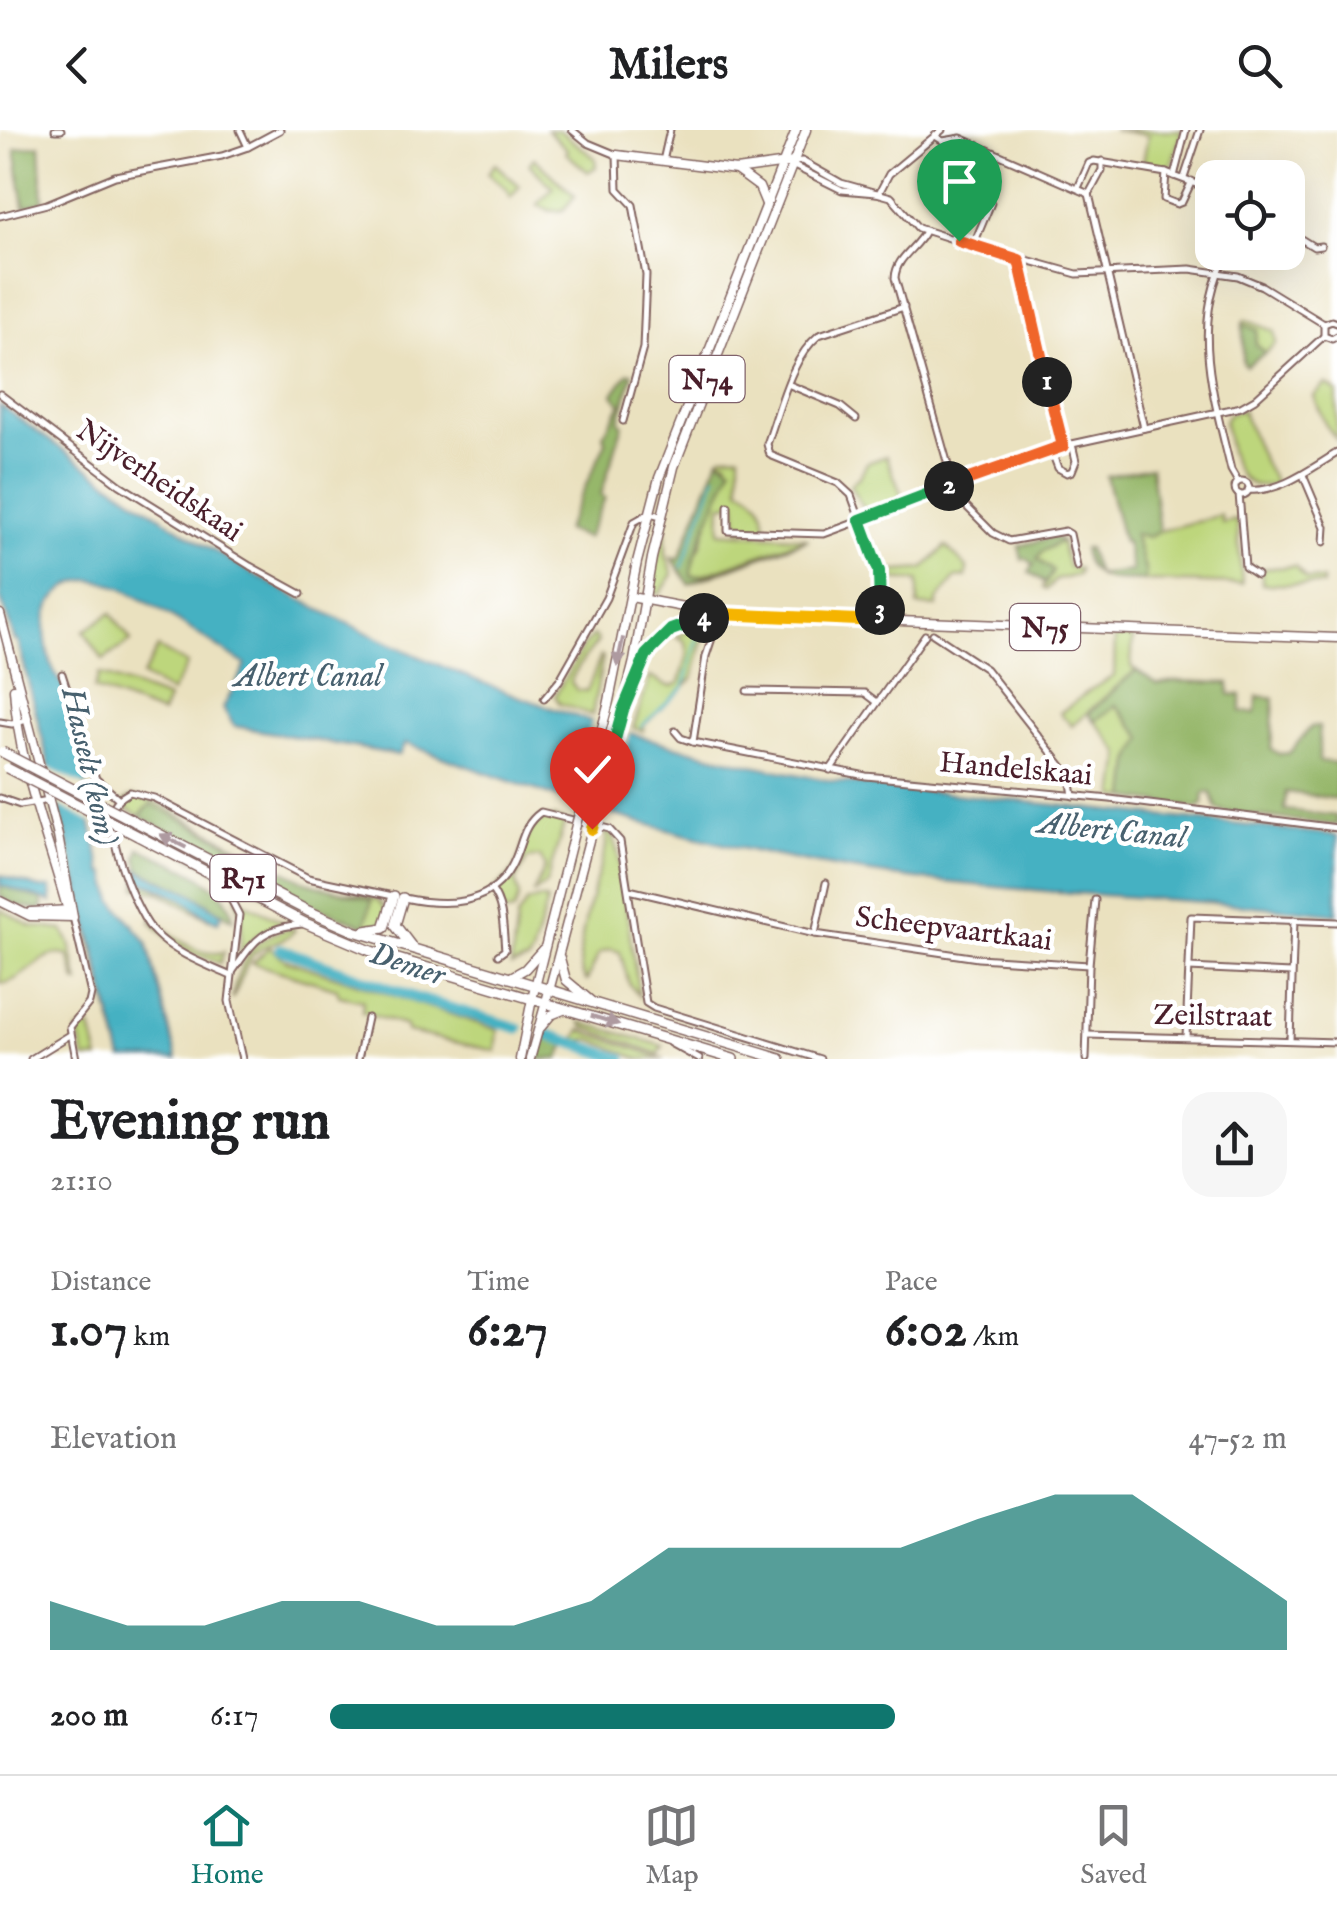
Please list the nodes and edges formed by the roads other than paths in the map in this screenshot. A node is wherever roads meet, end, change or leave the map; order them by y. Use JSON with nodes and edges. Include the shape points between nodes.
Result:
{"nodes":[{"id":1,"x":240,"y":130,"type":"edge"},
{"id":2,"x":280,"y":130,"type":"edge"},
{"id":3,"x":572,"y":130,"type":"edge"},
{"id":4,"x":670,"y":130,"type":"edge"},
{"id":5,"x":796,"y":130,"type":"edge"},
{"id":6,"x":806,"y":130,"type":"edge"},
{"id":7,"x":942,"y":130,"type":"edge"},
{"id":8,"x":1186,"y":130,"type":"edge"},
{"id":9,"x":1200,"y":130,"type":"edge"},
{"id":10,"x":935,"y":136,"type":"junction"},
{"id":11,"x":248,"y":147,"type":"junction"},
{"id":12,"x":617,"y":155,"type":"junction"},
{"id":13,"x":1102,"y":161,"type":"junction"},
{"id":14,"x":663,"y":162,"type":"junction"},
{"id":15,"x":793,"y":164,"type":"junction"},
{"id":16,"x":781,"y":165,"type":"junction"},
{"id":17,"x":736,"y":170,"type":"junction"},
{"id":18,"x":1166,"y":173,"type":"junction"},
{"id":19,"x":1174,"y":176,"type":"junction"},
{"id":20,"x":1184,"y":178,"type":"junction"},
{"id":21,"x":1192,"y":181,"type":"junction"},
{"id":22,"x":1195,"y":182,"type":"edge"},
{"id":23,"x":1078,"y":188,"type":"junction"},
{"id":24,"x":880,"y":193,"type":"junction"},
{"id":25,"x":1088,"y":194,"type":"junction"},
{"id":26,"x":991,"y":203,"type":"dead end"},
{"id":27,"x":766,"y":204,"type":"junction"},
{"id":28,"x":0,"y":216,"type":"edge"},
{"id":29,"x":926,"y":230,"type":"junction"},
{"id":30,"x":1305,"y":242,"type":"edge"},
{"id":31,"x":973,"y":246,"type":"junction"},
{"id":32,"x":1321,"y":246,"type":"dead end"},
{"id":33,"x":1019,"y":260,"type":"junction"},
{"id":34,"x":1217,"y":272,"type":"junction"},
{"id":35,"x":1107,"y":274,"type":"junction"},
{"id":36,"x":904,"y":308,"type":"junction"},
{"id":37,"x":1324,"y":324,"type":"junction"},
{"id":38,"x":1337,"y":324,"type":"edge"},
{"id":39,"x":1324,"y":336,"type":"junction"},
{"id":40,"x":1337,"y":336,"type":"edge"},
{"id":41,"x":790,"y":385,"type":"junction"},
{"id":42,"x":0,"y":394,"type":"edge"},
{"id":43,"x":1218,"y":412,"type":"junction"},
{"id":44,"x":856,"y":419,"type":"dead end"},
{"id":45,"x":623,"y":421,"type":"dead end"},
{"id":46,"x":1144,"y":428,"type":"junction"},
{"id":47,"x":1072,"y":444,"type":"junction"},
{"id":48,"x":1063,"y":446,"type":"junction"},
{"id":49,"x":1052,"y":450,"type":"junction"},
{"id":50,"x":1337,"y":453,"type":"edge"},
{"id":51,"x":1302,"y":476,"type":"junction"},
{"id":52,"x":1238,"y":482,"type":"junction"},
{"id":53,"x":956,"y":483,"type":"junction"},
{"id":54,"x":1248,"y":490,"type":"junction"},
{"id":55,"x":1239,"y":494,"type":"junction"},
{"id":56,"x":728,"y":506,"type":"dead end"},
{"id":57,"x":650,"y":513,"type":"junction"},
{"id":58,"x":661,"y":516,"type":"junction"},
{"id":59,"x":860,"y":520,"type":"junction"},
{"id":60,"x":630,"y":533,"type":"junction"},
{"id":61,"x":643,"y":540,"type":"junction"},
{"id":62,"x":1324,"y":542,"type":"dead end"},
{"id":63,"x":1077,"y":567,"type":"dead end"},
{"id":64,"x":1257,"y":575,"type":"dead end"},
{"id":65,"x":301,"y":594,"type":"dead end"},
{"id":66,"x":630,"y":597,"type":"junction"},
{"id":67,"x":645,"y":599,"type":"junction"},
{"id":68,"x":0,"y":614,"type":"edge"},
{"id":69,"x":720,"y":614,"type":"junction"},
{"id":70,"x":880,"y":621,"type":"junction"},
{"id":71,"x":1337,"y":638,"type":"edge"},
{"id":72,"x":14,"y":668,"type":"junction"},
{"id":73,"x":62,"y":674,"type":"dead end"},
{"id":74,"x":747,"y":692,"type":"dead end"},
{"id":75,"x":544,"y":699,"type":"dead end"},
{"id":76,"x":878,"y":702,"type":"junction"},
{"id":77,"x":623,"y":710,"type":"junction"},
{"id":78,"x":27,"y":720,"type":"junction"},
{"id":79,"x":0,"y":722,"type":"edge"},
{"id":80,"x":16,"y":723,"type":"junction"},
{"id":81,"x":675,"y":731,"type":"dead end"},
{"id":82,"x":693,"y":742,"type":"junction"},
{"id":83,"x":1,"y":752,"type":"edge"},
{"id":84,"x":4,"y":766,"type":"edge"},
{"id":85,"x":830,"y":770,"type":"junction"},
{"id":86,"x":1073,"y":796,"type":"junction"},
{"id":87,"x":0,"y":798,"type":"edge"},
{"id":88,"x":119,"y":799,"type":"junction"},
{"id":89,"x":49,"y":800,"type":"junction"},
{"id":90,"x":35,"y":803,"type":"junction"},
{"id":91,"x":1337,"y":828,"type":"edge"},
{"id":92,"x":220,"y":879,"type":"junction"},
{"id":93,"x":826,"y":883,"type":"dead end"},
{"id":94,"x":491,"y":889,"type":"junction"},
{"id":95,"x":627,"y":890,"type":"junction"},
{"id":96,"x":399,"y":897,"type":"junction"},
{"id":97,"x":1094,"y":900,"type":"dead end"},
{"id":98,"x":4,"y":903,"type":"edge"},
{"id":99,"x":72,"y":913,"type":"junction"},
{"id":100,"x":1294,"y":920,"type":"junction"},
{"id":101,"x":1337,"y":922,"type":"edge"},
{"id":102,"x":304,"y":924,"type":"junction"},
{"id":103,"x":354,"y":931,"type":"junction"},
{"id":104,"x":815,"y":934,"type":"junction"},
{"id":105,"x":548,"y":942,"type":"junction"},
{"id":106,"x":417,"y":950,"type":"junction"},
{"id":107,"x":558,"y":954,"type":"junction"},
{"id":108,"x":498,"y":955,"type":"dead end"},
{"id":109,"x":1088,"y":965,"type":"junction"},
{"id":110,"x":1189,"y":968,"type":"junction"},
{"id":111,"x":1291,"y":973,"type":"junction"},
{"id":112,"x":231,"y":975,"type":"junction"},
{"id":113,"x":509,"y":978,"type":"junction"},
{"id":114,"x":536,"y":986,"type":"junction"},
{"id":115,"x":549,"y":990,"type":"junction"},
{"id":116,"x":532,"y":999,"type":"junction"},
{"id":117,"x":546,"y":1002,"type":"junction"},
{"id":118,"x":596,"y":1004,"type":"junction"},
{"id":119,"x":567,"y":1009,"type":"junction"},
{"id":120,"x":367,"y":1018,"type":"dead end"},
{"id":121,"x":541,"y":1025,"type":"junction"},
{"id":122,"x":70,"y":1035,"type":"junction"},
{"id":123,"x":1088,"y":1035,"type":"junction"},
{"id":124,"x":1186,"y":1037,"type":"junction"},
{"id":125,"x":664,"y":1038,"type":"junction"},
{"id":126,"x":1290,"y":1040,"type":"junction"},
{"id":127,"x":1337,"y":1042,"type":"edge"},
{"id":128,"x":30,"y":1059,"type":"edge"},
{"id":129,"x":76,"y":1059,"type":"edge"},
{"id":130,"x":242,"y":1059,"type":"edge"},
{"id":131,"x":358,"y":1059,"type":"edge"},
{"id":132,"x":520,"y":1059,"type":"edge"},
{"id":133,"x":530,"y":1059,"type":"edge"},
{"id":134,"x":700,"y":1059,"type":"edge"},
{"id":135,"x":733,"y":1059,"type":"edge"},
{"id":136,"x":780,"y":1059,"type":"edge"},
{"id":137,"x":820,"y":1059,"type":"edge"},
{"id":138,"x":1086,"y":1059,"type":"edge"}],
"edges":[{"from":1,"to":11,"type":"street"},
{"from":2,"to":11,"type":"street"},
{"from":3,"to":12,"type":"street"},
{"from":4,"to":14,"type":"street"},
{"from":5,"to":16,"type":"main road","number":"N74"},
{"from":6,"to":15,"type":"main road","number":"N74"},
{"from":7,"to":10,"type":"street"},
{"from":8,"to":19,"type":"street"},
{"from":9,"to":20,"type":"street"},
{"from":10,"to":23,"type":"street","via":[[961,138]]},
{"from":10,"to":24,"type":"street","via":[[889,174]]},
{"from":11,"to":28,"type":"street","via":[[116,176]]},
{"from":12,"to":14,"type":"main road"},
{"from":12,"to":45,"type":"street","via":[[618,189],[632,205],[646,275],[643,348]]},
{"from":13,"to":18,"type":"street"},
{"from":13,"to":23,"type":"street","via":[[1089,163]]},
{"from":13,"to":25,"type":"street"},
{"from":14,"to":17,"type":"main road"},
{"from":15,"to":16,"type":"main road"},
{"from":15,"to":24,"type":"street","via":[[842,190]]},
{"from":15,"to":58,"type":"main road","number":"N74","via":[[693,414]]},
{"from":16,"to":17,"type":"main road"},
{"from":16,"to":27,"type":"main road","number":"N74"},
{"from":17,"to":27,"type":"main road","via":[[759,187]]},
{"from":18,"to":19,"type":"street"},
{"from":18,"to":21,"type":"street","via":[[1163,196],[1178,204]]},
{"from":19,"to":20,"type":"street"},
{"from":20,"to":21,"type":"street"},
{"from":21,"to":22,"type":"street"},
{"from":23,"to":25,"type":"street"},
{"from":24,"to":29,"type":"street"},
{"from":25,"to":35,"type":"street"},
{"from":26,"to":31,"type":"street"},
{"from":27,"to":57,"type":"main road","number":"N74","via":[[682,412]]},
{"from":29,"to":31,"type":"street"},
{"from":29,"to":36,"type":"street","via":[[894,274]]},
{"from":30,"to":32,"type":"street"},
{"from":31,"to":33,"type":"street"},
{"from":33,"to":35,"type":"street"},
{"from":33,"to":48,"type":"street"},
{"from":34,"to":35,"type":"street"},
{"from":34,"to":37,"type":"street","via":[[1262,286]]},
{"from":34,"to":43,"type":"street","via":[[1206,330]]},
{"from":35,"to":46,"type":"street"},
{"from":36,"to":41,"type":"street","via":[[818,335],[800,356]]},
{"from":36,"to":53,"type":"street"},
{"from":37,"to":38,"type":"street"},
{"from":37,"to":39,"type":"street"},
{"from":39,"to":40,"type":"street"},
{"from":39,"to":43,"type":"street","via":[[1255,399]]},
{"from":41,"to":44,"type":"street"},
{"from":41,"to":59,"type":"street","via":[[770,455],[838,483],[851,495]]},
{"from":42,"to":65,"type":"street","name":"Nijverheidskaai","via":[[120,484]]},
{"from":43,"to":46,"type":"street"},
{"from":43,"to":52,"type":"street"},
{"from":46,"to":47,"type":"street"},
{"from":47,"to":48,"type":"street"},
{"from":47,"to":49,"type":"street","via":[[1076,461],[1067,472],[1058,468]]},
{"from":48,"to":49,"type":"street"},
{"from":49,"to":53,"type":"street"},
{"from":50,"to":51,"type":"street"},
{"from":51,"to":54,"type":"street"},
{"from":51,"to":62,"type":"street","via":[[1325,527]]},
{"from":52,"to":54,"type":"street"},
{"from":52,"to":55,"type":"street"},
{"from":53,"to":59,"type":"street"},
{"from":53,"to":63,"type":"street","via":[[958,496],[1001,538],[1019,542],[1066,531]]},
{"from":54,"to":55,"type":"street"},
{"from":55,"to":64,"type":"street","via":[[1245,568]]},
{"from":56,"to":59,"type":"street","via":[[728,531],[819,535]]},
{"from":57,"to":58,"type":"street"},
{"from":57,"to":60,"type":"street"},
{"from":57,"to":61,"type":"main road","number":"N74"},
{"from":58,"to":67,"type":"main road","number":"N74"},
{"from":59,"to":70,"type":"street","via":[[879,571]]},
{"from":60,"to":61,"type":"street"},
{"from":60,"to":75,"type":"street","via":[[606,598]]},
{"from":61,"to":66,"type":"main road","number":"N74"},
{"from":66,"to":67,"type":"main road","number":"N75"},
{"from":66,"to":105,"type":"main road","number":"N74","one_way":true,"bridge":true},
{"from":67,"to":69,"type":"main road","number":"N75"},
{"from":67,"to":77,"type":"main road","number":"N74"},
{"from":68,"to":72,"type":"main road"},
{"from":69,"to":70,"type":"main road","number":"N75"},
{"from":69,"to":77,"type":"main road","number":"N75","via":[[683,624],[653,645]]},
{"from":69,"to":82,"type":"street","via":[[706,656]]},
{"from":70,"to":71,"type":"main road","number":"N75"},
{"from":72,"to":78,"type":"main road"},
{"from":72,"to":80,"type":"main road"},
{"from":73,"to":88,"type":"street","via":[[96,780]]},
{"from":74,"to":76,"type":"street","via":[[865,692]]},
{"from":76,"to":85,"type":"street"},
{"from":76,"to":86,"type":"street","via":[[929,635],[986,669],[1070,776]]},
{"from":77,"to":107,"type":"main road","number":"N74","bridge":true},
{"from":78,"to":80,"type":"street"},
{"from":78,"to":89,"type":"main road"},
{"from":79,"to":80,"type":"street"},
{"from":80,"to":90,"type":"main road"},
{"from":81,"to":82,"type":"street","name":"Handelskaai"},
{"from":82,"to":85,"type":"street","name":"Handelskaai"},
{"from":103,"to":83,"type":"highway","number":"R71","one_way":true,"bridge":true},
{"from":84,"to":92,"type":"highway","number":"R71","bridge":true},
{"from":85,"to":86,"type":"street","name":"Handelskaai"},
{"from":86,"to":91,"type":"street","name":"Handelskaai"},
{"from":87,"to":90,"type":"street"},
{"from":88,"to":96,"type":"street","via":[[142,792],[308,878]]},
{"from":88,"to":112,"type":"street","via":[[112,826],[138,911],[170,946]]},
{"from":89,"to":90,"type":"street"},
{"from":89,"to":99,"type":"main road"},
{"from":90,"to":99,"type":"main road"},
{"from":92,"to":102,"type":"highway","number":"R71"},
{"from":92,"to":112,"type":"street","via":[[239,916]]},
{"from":93,"to":104,"type":"street","name":"Scheepvaartkaai"},
{"from":94,"to":95,"type":"street","via":[[510,869],[524,827],[541,812],[609,829],[620,841]]},
{"from":94,"to":96,"type":"street","via":[[451,904]]},
{"from":94,"to":108,"type":"street","via":[[502,916],[505,950]]},
{"from":95,"to":104,"type":"street","name":"Scheepvaartkaai"},
{"from":95,"to":137,"type":"street","via":[[646,1003]]},
{"from":96,"to":103,"type":"highway","via":[[384,928]]},
{"from":96,"to":106,"type":"highway","via":[[395,925]]},
{"from":97,"to":109,"type":"street"},
{"from":98,"to":99,"type":"main road"},
{"from":99,"to":122,"type":"street","via":[[91,999]]},
{"from":100,"to":101,"type":"street"},
{"from":100,"to":110,"type":"street","via":[[1191,917]]},
{"from":100,"to":111,"type":"street"},
{"from":102,"to":112,"type":"street","via":[[258,936]]},
{"from":102,"to":116,"type":"highway","number":"R71"},
{"from":103,"to":106,"type":"highway","number":"R71"},
{"from":104,"to":109,"type":"street","name":"Scheepvaartkaai","via":[[978,958]]},
{"from":105,"to":113,"type":"main road"},
{"from":105,"to":114,"type":"main road","number":"N74"},
{"from":106,"to":113,"type":"highway","number":"R71"},
{"from":107,"to":115,"type":"main road","number":"N74"},
{"from":107,"to":118,"type":"main road","via":[[566,980]]},
{"from":109,"to":123,"type":"street"},
{"from":110,"to":111,"type":"street"},
{"from":110,"to":124,"type":"street"},
{"from":111,"to":126,"type":"street"},
{"from":112,"to":130,"type":"street","via":[[228,1001]]},
{"from":113,"to":114,"type":"highway","number":"R71"},
{"from":114,"to":115,"type":"highway","number":"R71"},
{"from":114,"to":116,"type":"main road","number":"N74"},
{"from":115,"to":117,"type":"main road","number":"N74"},
{"from":115,"to":118,"type":"highway","number":"R71"},
{"from":116,"to":117,"type":"highway","number":"R71"},
{"from":116,"to":132,"type":"main road","number":"N74"},
{"from":117,"to":119,"type":"highway","number":"R71"},
{"from":117,"to":121,"type":"main road","number":"N74"},
{"from":118,"to":136,"type":"highway","number":"R71"},
{"from":119,"to":121,"type":"main road"},
{"from":119,"to":125,"type":"highway","number":"R71","one_way":true},
{"from":120,"to":131,"type":"street"},
{"from":121,"to":133,"type":"main road","number":"N74"},
{"from":122,"to":128,"type":"street"},
{"from":122,"to":129,"type":"street"},
{"from":123,"to":124,"type":"street","name":"Zeilstraat"},
{"from":123,"to":138,"type":"street"},
{"from":124,"to":126,"type":"street","name":"Zeilstraat"},
{"from":125,"to":134,"type":"street"},
{"from":125,"to":135,"type":"highway","number":"R71"},
{"from":126,"to":127,"type":"street","name":"Zeilstraat"}]}
